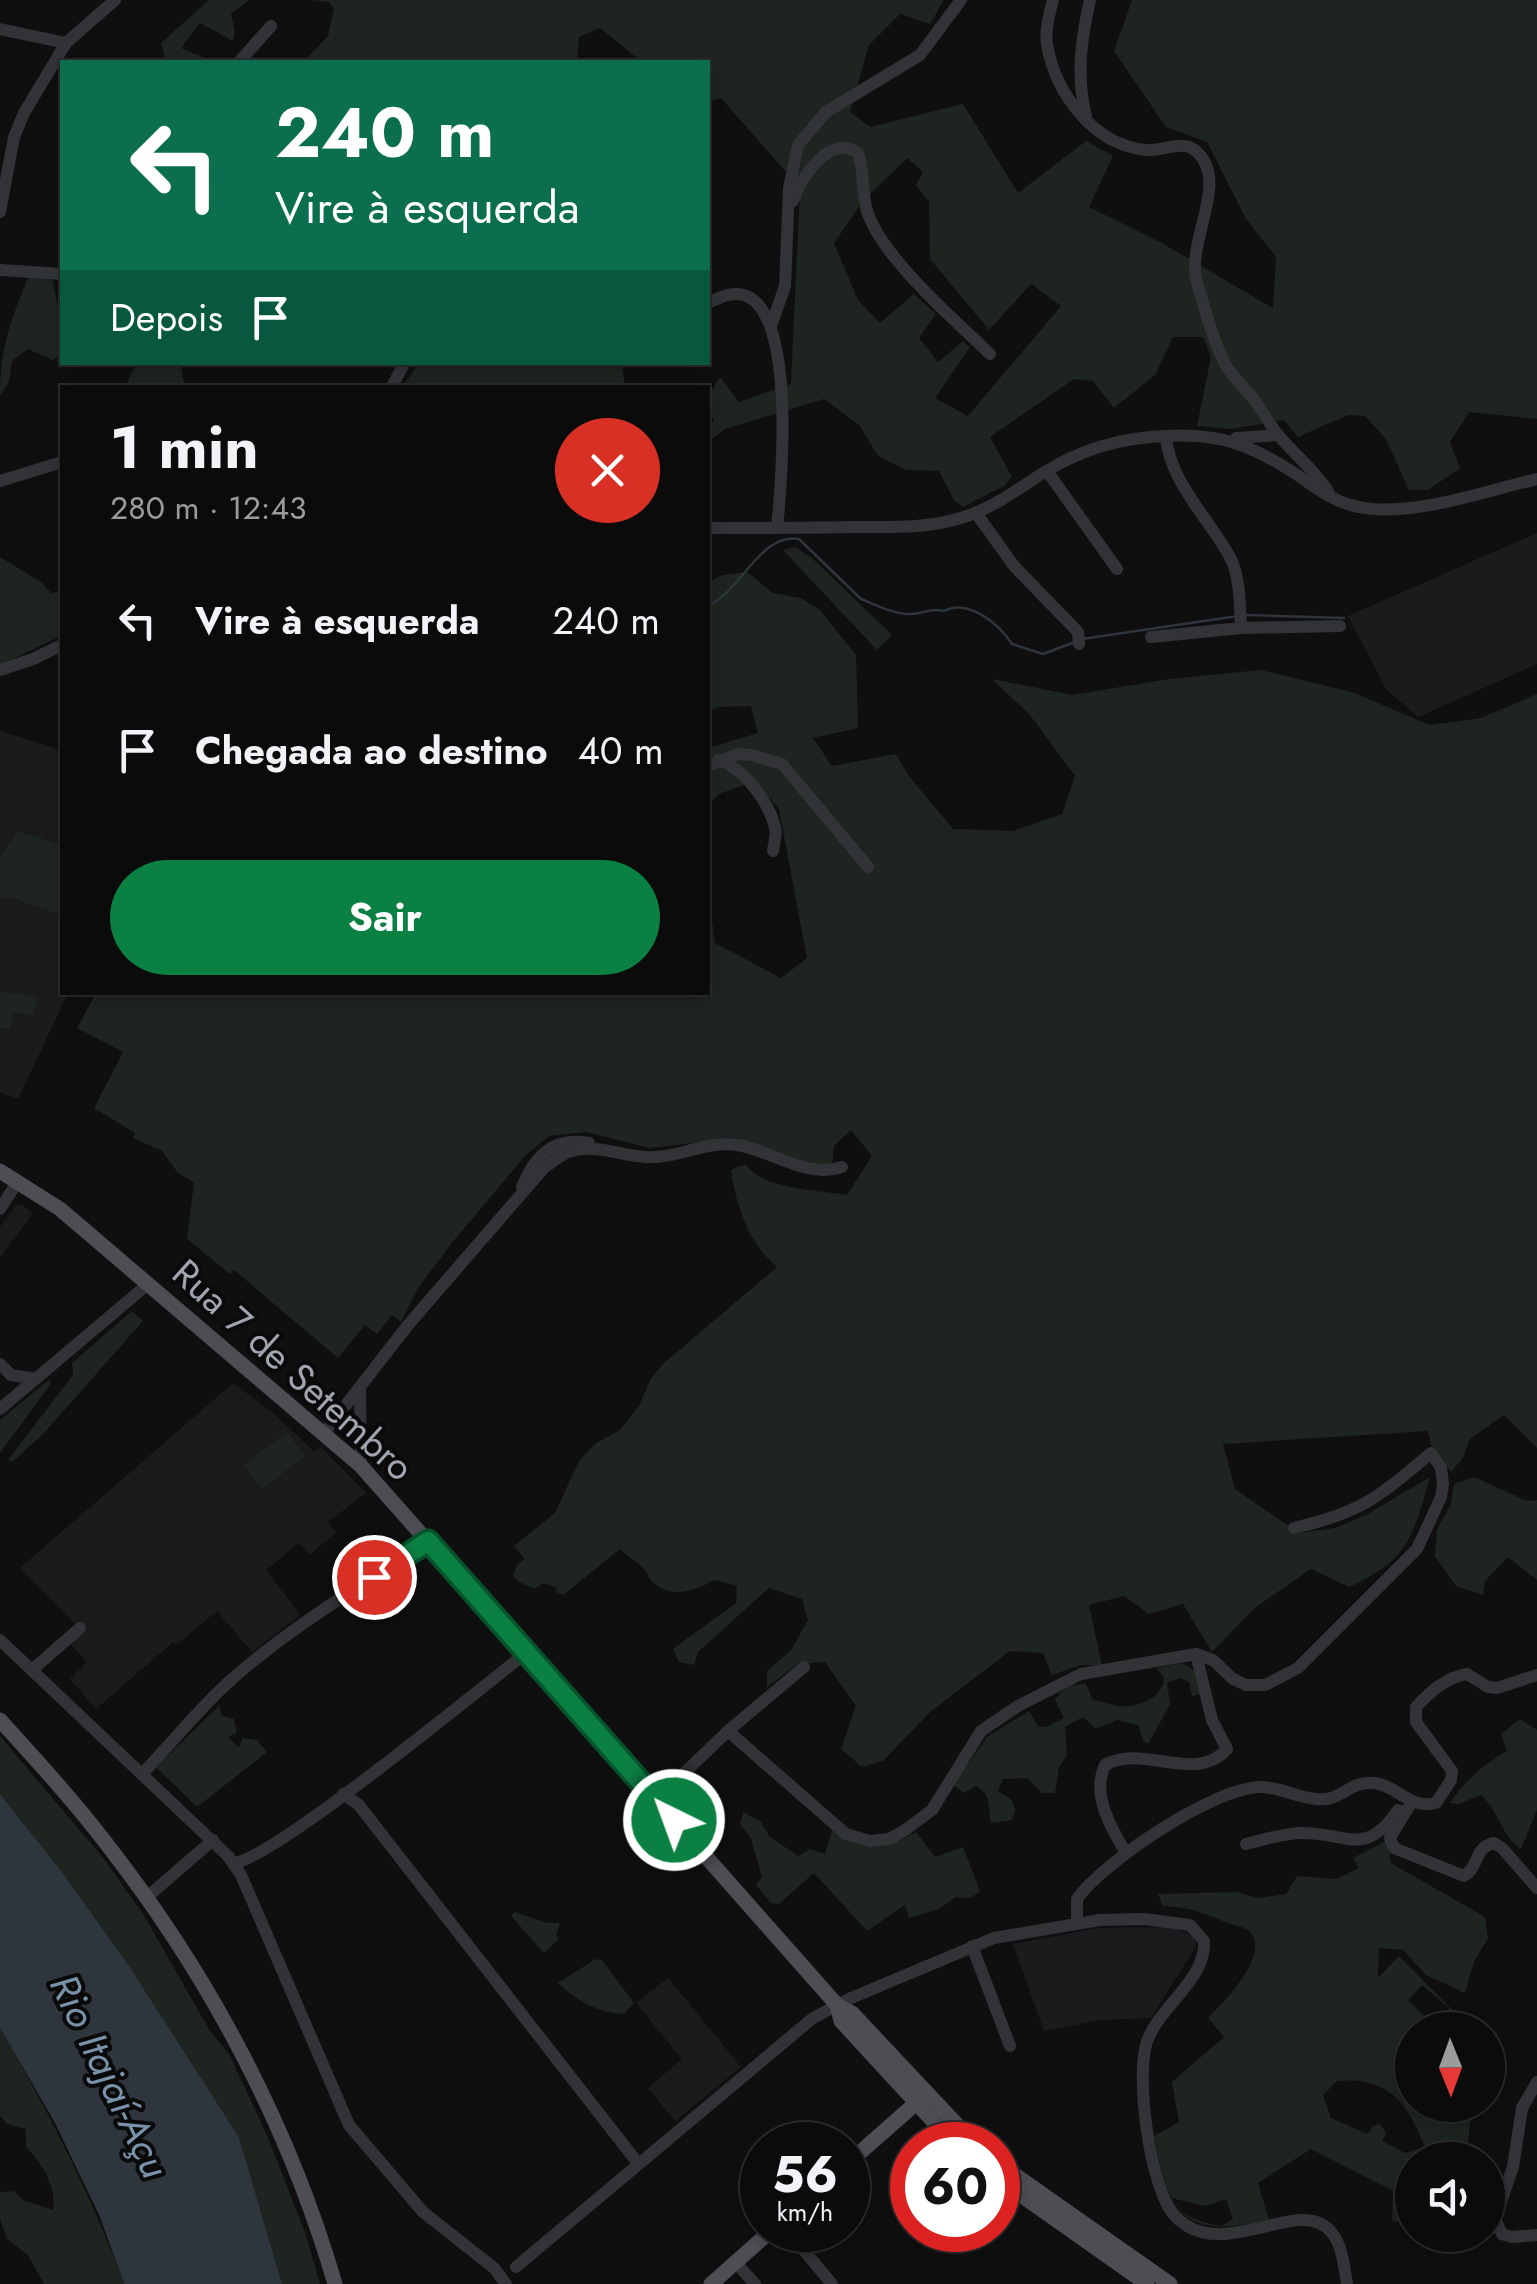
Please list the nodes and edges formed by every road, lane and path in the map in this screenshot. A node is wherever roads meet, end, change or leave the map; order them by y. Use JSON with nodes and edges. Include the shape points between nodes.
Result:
{"nodes":[{"id":1,"x":115,"y":0,"type":"edge"},
{"id":2,"x":961,"y":0,"type":"edge"},
{"id":3,"x":1053,"y":0,"type":"edge"},
{"id":4,"x":1090,"y":0,"type":"edge"},
{"id":5,"x":270,"y":26,"type":"dead end"},
{"id":6,"x":0,"y":28,"type":"edge"},
{"id":7,"x":66,"y":43,"type":"junction"},
{"id":8,"x":240,"y":60,"type":"edge"},
{"id":9,"x":1087,"y":122,"type":"junction"},
{"id":10,"x":0,"y":212,"type":"edge"},
{"id":11,"x":789,"y":213,"type":"junction"},
{"id":12,"x":0,"y":270,"type":"edge"},
{"id":13,"x":60,"y":274,"type":"edge"},
{"id":14,"x":710,"y":302,"type":"edge"},
{"id":15,"x":771,"y":326,"type":"junction"},
{"id":16,"x":990,"y":354,"type":"dead end"},
{"id":17,"x":1278,"y":435,"type":"junction"},
{"id":18,"x":1166,"y":436,"type":"junction"},
{"id":19,"x":1223,"y":438,"type":"junction"},
{"id":20,"x":60,"y":463,"type":"edge"},
{"id":21,"x":1047,"y":471,"type":"junction"},
{"id":22,"x":1537,"y":480,"type":"edge"},
{"id":23,"x":0,"y":481,"type":"edge"},
{"id":24,"x":1331,"y":497,"type":"junction"},
{"id":25,"x":976,"y":512,"type":"junction"},
{"id":26,"x":710,"y":528,"type":"edge"},
{"id":27,"x":777,"y":528,"type":"junction"},
{"id":28,"x":1117,"y":570,"type":"dead end"},
{"id":29,"x":1241,"y":620,"type":"junction"},
{"id":30,"x":1340,"y":626,"type":"dead end"},
{"id":31,"x":1151,"y":637,"type":"dead end"},
{"id":32,"x":1078,"y":638,"type":"dead end"},
{"id":33,"x":60,"y":646,"type":"edge"},
{"id":34,"x":0,"y":670,"type":"edge"},
{"id":35,"x":713,"y":763,"type":"edge"},
{"id":36,"x":773,"y":852,"type":"dead end"},
{"id":37,"x":868,"y":867,"type":"dead end"},
{"id":38,"x":842,"y":1167,"type":"dead end"},
{"id":39,"x":0,"y":1171,"type":"edge"},
{"id":40,"x":18,"y":1181,"type":"junction"},
{"id":41,"x":0,"y":1209,"type":"edge"},
{"id":42,"x":148,"y":1284,"type":"junction"},
{"id":43,"x":0,"y":1364,"type":"edge"},
{"id":44,"x":11,"y":1375,"type":"junction"},
{"id":45,"x":36,"y":1380,"type":"junction"},
{"id":46,"x":360,"y":1385,"type":"junction"},
{"id":47,"x":6,"y":1405,"type":"edge"},
{"id":48,"x":324,"y":1433,"type":"junction"},
{"id":49,"x":361,"y":1466,"type":"junction"},
{"id":50,"x":1294,"y":1528,"type":"dead end"},
{"id":51,"x":428,"y":1541,"type":"junction"},
{"id":52,"x":80,"y":1628,"type":"dead end"},
{"id":53,"x":0,"y":1640,"type":"edge"},
{"id":54,"x":526,"y":1653,"type":"junction"},
{"id":55,"x":1196,"y":1654,"type":"junction"},
{"id":56,"x":804,"y":1667,"type":"dead end"},
{"id":57,"x":32,"y":1670,"type":"junction"},
{"id":58,"x":1537,"y":1675,"type":"edge"},
{"id":59,"x":0,"y":1720,"type":"edge"},
{"id":60,"x":728,"y":1732,"type":"junction"},
{"id":61,"x":142,"y":1774,"type":"junction"},
{"id":62,"x":349,"y":1790,"type":"junction"},
{"id":63,"x":656,"y":1800,"type":"junction"},
{"id":64,"x":1407,"y":1801,"type":"junction"},
{"id":65,"x":213,"y":1840,"type":"junction"},
{"id":66,"x":1246,"y":1844,"type":"dead end"},
{"id":67,"x":1126,"y":1853,"type":"junction"},
{"id":68,"x":237,"y":1869,"type":"junction"},
{"id":69,"x":1537,"y":1888,"type":"edge"},
{"id":70,"x":147,"y":1897,"type":"junction"},
{"id":71,"x":1077,"y":1922,"type":"junction"},
{"id":72,"x":972,"y":1946,"type":"junction"},
{"id":73,"x":820,"y":1985,"type":"junction"},
{"id":74,"x":838,"y":2005,"type":"junction"},
{"id":75,"x":813,"y":2018,"type":"junction"},
{"id":76,"x":1010,"y":2046,"type":"dead end"},
{"id":77,"x":1537,"y":2082,"type":"edge"},
{"id":78,"x":915,"y":2104,"type":"junction"},
{"id":79,"x":933,"y":2122,"type":"edge"},
{"id":80,"x":954,"y":2122,"type":"edge"},
{"id":81,"x":870,"y":2144,"type":"edge"},
{"id":82,"x":637,"y":2162,"type":"junction"},
{"id":83,"x":1020,"y":2178,"type":"edge"},
{"id":84,"x":1020,"y":2195,"type":"edge"},
{"id":85,"x":1537,"y":2235,"type":"edge"},
{"id":86,"x":747,"y":2252,"type":"edge"},
{"id":87,"x":805,"y":2252,"type":"edge"},
{"id":88,"x":736,"y":2262,"type":"junction"},
{"id":89,"x":516,"y":2267,"type":"junction"},
{"id":90,"x":494,"y":2268,"type":"junction"},
{"id":91,"x":335,"y":2284,"type":"edge"},
{"id":92,"x":506,"y":2284,"type":"edge"},
{"id":93,"x":522,"y":2284,"type":"edge"},
{"id":94,"x":711,"y":2284,"type":"edge"},
{"id":95,"x":754,"y":2284,"type":"edge"},
{"id":96,"x":832,"y":2284,"type":"edge"},
{"id":97,"x":1147,"y":2284,"type":"edge"},
{"id":98,"x":1170,"y":2284,"type":"edge"},
{"id":99,"x":1347,"y":2284,"type":"edge"}],
"edges":[{"from":1,"to":7,"type":"street"},
{"from":2,"to":11,"type":"street","via":[[920,56],[810,128],[792,165]]},
{"from":3,"to":9,"type":"street","via":[[1047,44],[1070,102]]},
{"from":4,"to":9,"type":"street","via":[[1078,79]]},
{"from":5,"to":8,"type":"street"},
{"from":6,"to":7,"type":"street"},
{"from":7,"to":10,"type":"street","via":[[14,138]]},
{"from":9,"to":17,"type":"street","via":[[1126,146],[1187,147],[1206,166],[1211,189],[1194,253],[1195,277],[1224,361]]},
{"from":11,"to":15,"type":"street","via":[[785,286]]},
{"from":11,"to":16,"type":"street","via":[[814,164],[830,151],[852,148],[861,159],[868,214],[879,236]]},
{"from":12,"to":13,"type":"street"},
{"from":14,"to":15,"type":"street","via":[[747,296]]},
{"from":15,"to":27,"type":"street","via":[[781,384]]},
{"from":17,"to":19,"type":"street"},
{"from":17,"to":24,"type":"street"},
{"from":18,"to":19,"type":"street"},
{"from":18,"to":21,"type":"street","via":[[1105,443]]},
{"from":18,"to":29,"type":"street","via":[[1182,483],[1231,559]]},
{"from":19,"to":24,"type":"street","via":[[1260,451]]},
{"from":20,"to":23,"type":"street"},
{"from":21,"to":25,"type":"street"},
{"from":21,"to":28,"type":"street"},
{"from":22,"to":24,"type":"street","via":[[1388,510]]},
{"from":25,"to":27,"type":"street","via":[[900,527]]},
{"from":25,"to":32,"type":"street"},
{"from":26,"to":27,"type":"street"},
{"from":29,"to":30,"type":"street"},
{"from":29,"to":31,"type":"street"},
{"from":33,"to":34,"type":"street"},
{"from":35,"to":36,"type":"street","via":[[738,769],[763,803],[775,826]]},
{"from":35,"to":37,"type":"street","via":[[751,755],[782,764]]},
{"from":38,"to":46,"type":"street","via":[[828,1172],[724,1144],[646,1157],[606,1150],[562,1154]]},
{"from":39,"to":40,"type":"main road","name":"Rua 7 de Setembro"},
{"from":40,"to":41,"type":"street"},
{"from":40,"to":42,"type":"main road","name":"Rua 7 de Setembro"},
{"from":42,"to":45,"type":"street"},
{"from":42,"to":48,"type":"main road","name":"Rua 7 de Setembro"},
{"from":43,"to":44,"type":"street"},
{"from":44,"to":45,"type":"street"},
{"from":44,"to":47,"type":"street"},
{"from":45,"to":47,"type":"street"},
{"from":46,"to":48,"type":"street"},
{"from":46,"to":49,"type":"street"},
{"from":48,"to":49,"type":"main road","name":"Rua 7 de Setembro"},
{"from":49,"to":51,"type":"main road","name":"Rua 7 de Setembro"},
{"from":50,"to":55,"type":"street","via":[[1360,1509],[1431,1453],[1442,1468],[1441,1497],[1417,1549],[1298,1668],[1265,1685],[1246,1685]]},
{"from":51,"to":54,"type":"main road","name":"Rua 7 de Setembro"},
{"from":51,"to":61,"type":"street","via":[[259,1656]]},
{"from":52,"to":57,"type":"street"},
{"from":53,"to":57,"type":"street"},
{"from":54,"to":62,"type":"street"},
{"from":54,"to":63,"type":"main road","name":"Rua 7 de Setembro"},
{"from":55,"to":60,"type":"street","via":[[1081,1674],[1006,1714],[971,1742],[932,1810],[889,1839],[846,1834]]},
{"from":55,"to":67,"type":"street","via":[[1212,1720],[1227,1749],[1202,1763],[1137,1757],[1106,1765],[1100,1780],[1105,1813]]},
{"from":56,"to":60,"type":"street"},
{"from":57,"to":61,"type":"street"},
{"from":58,"to":64,"type":"street","via":[[1488,1688],[1467,1674],[1431,1691],[1414,1714],[1448,1762],[1451,1780],[1436,1803]]},
{"from":59,"to":70,"type":"main road"},
{"from":60,"to":63,"type":"street"},
{"from":61,"to":65,"type":"street"},
{"from":62,"to":68,"type":"street"},
{"from":62,"to":82,"type":"street"},
{"from":63,"to":73,"type":"main road","name":"Rua 7 de Setembro"},
{"from":64,"to":66,"type":"street","via":[[1363,1840],[1304,1832]]},
{"from":64,"to":67,"type":"street","via":[[1374,1784],[1331,1798],[1248,1788],[1209,1803]]},
{"from":64,"to":69,"type":"street","via":[[1390,1838],[1394,1848],[1464,1876],[1478,1852],[1494,1843]]},
{"from":65,"to":68,"type":"street"},
{"from":65,"to":70,"type":"street"},
{"from":67,"to":71,"type":"street","via":[[1077,1900]]},
{"from":68,"to":90,"type":"street","via":[[349,2126],[423,2212]]},
{"from":70,"to":91,"type":"main road","via":[[258,2082]]},
{"from":71,"to":72,"type":"street"},
{"from":71,"to":99,"type":"street","via":[[1177,1921],[1204,1941],[1200,1963],[1144,2051],[1153,2170],[1167,2206],[1192,2228],[1221,2236],[1302,2219],[1321,2223],[1338,2242]]},
{"from":72,"to":74,"type":"street"},
{"from":72,"to":76,"type":"street"},
{"from":73,"to":74,"type":"main road","name":"Rua 7 de Setembro"},
{"from":73,"to":75,"type":"street"},
{"from":74,"to":75,"type":"street"},
{"from":74,"to":78,"type":"main road","name":"Rua 7 de Setembro","via":[[841,2020]]},
{"from":74,"to":80,"type":"main road","name":"Rua 7 de Setembro"},
{"from":75,"to":82,"type":"street"},
{"from":77,"to":85,"type":"street","via":[[1522,2108],[1496,2219],[1502,2234],[1512,2238]]},
{"from":78,"to":79,"type":"main road","name":"Rua 7 de Setembro"},
{"from":78,"to":81,"type":"main road"},
{"from":82,"to":89,"type":"street"},
{"from":83,"to":98,"type":"main road"},
{"from":84,"to":97,"type":"main road"},
{"from":86,"to":88,"type":"main road"},
{"from":87,"to":96,"type":"street"},
{"from":88,"to":94,"type":"main road"},
{"from":88,"to":95,"type":"street"},
{"from":89,"to":90,"type":"street"},
{"from":89,"to":93,"type":"street"},
{"from":90,"to":92,"type":"street"}]}
